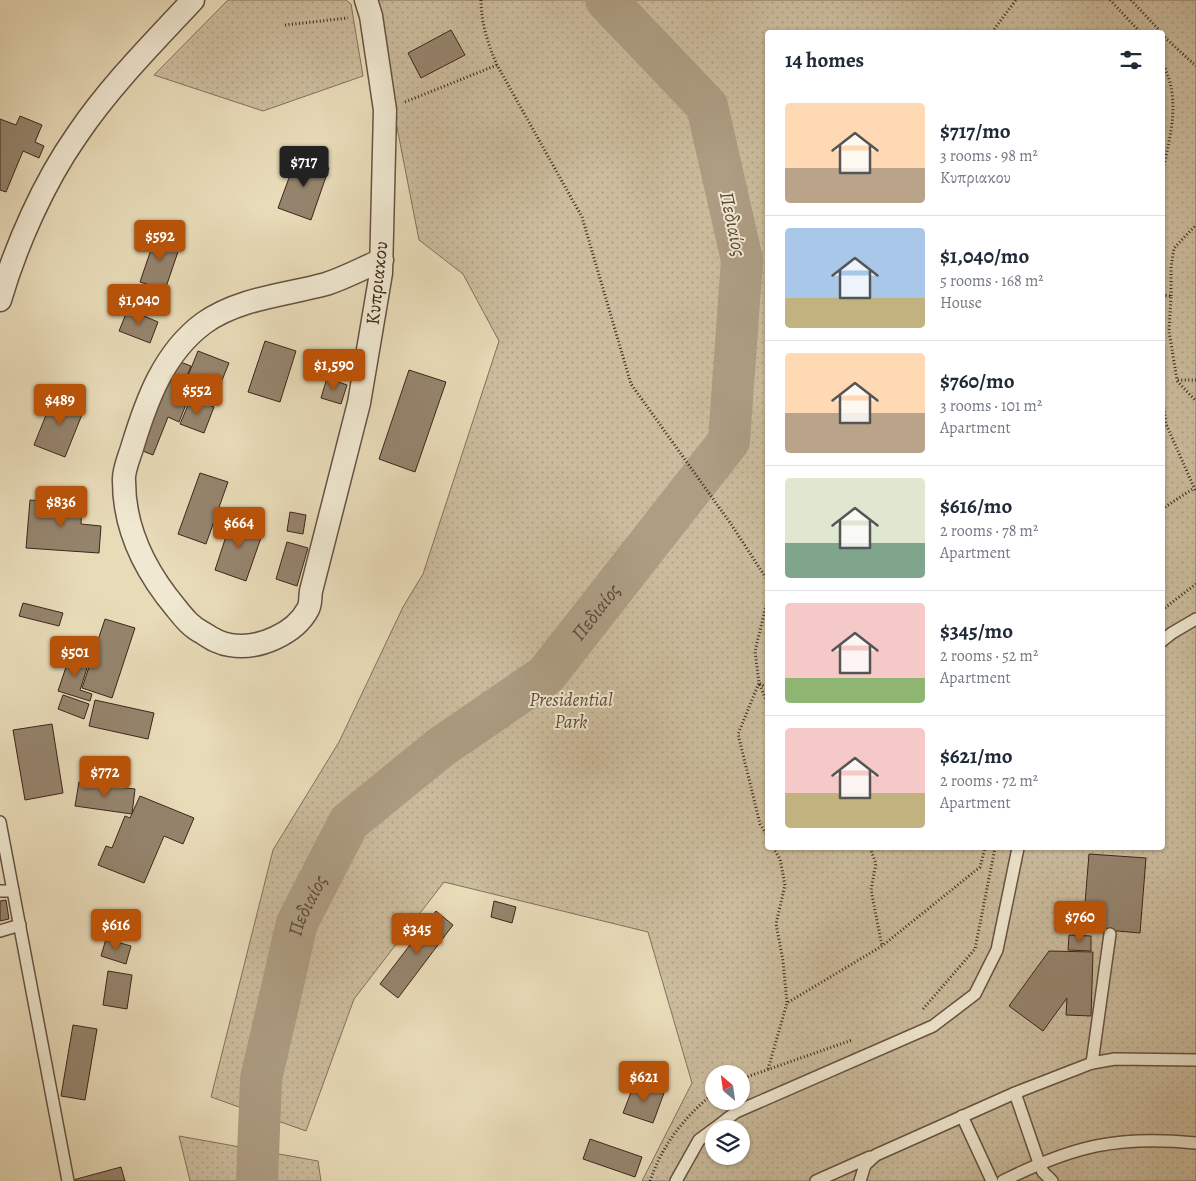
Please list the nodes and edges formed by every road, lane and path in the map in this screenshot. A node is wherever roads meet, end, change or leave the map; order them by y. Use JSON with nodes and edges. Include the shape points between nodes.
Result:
{"nodes":[{"id":1,"x":193,"y":0,"type":"edge"},
{"id":2,"x":481,"y":0,"type":"edge"},
{"id":3,"x":1016,"y":0,"type":"edge"},
{"id":4,"x":1110,"y":0,"type":"edge"},
{"id":5,"x":1131,"y":0,"type":"edge"},
{"id":6,"x":369,"y":8,"type":"edge"},
{"id":7,"x":285,"y":25,"type":"dead end"},
{"id":8,"x":994,"y":30,"type":"edge"},
{"id":9,"x":1138,"y":30,"type":"edge"},
{"id":10,"x":1158,"y":30,"type":"edge"},
{"id":11,"x":1165,"y":37,"type":"edge"},
{"id":12,"x":497,"y":65,"type":"junction"},
{"id":13,"x":1196,"y":66,"type":"edge"},
{"id":14,"x":1165,"y":67,"type":"edge"},
{"id":15,"x":385,"y":110,"type":"junction"},
{"id":16,"x":1165,"y":159,"type":"edge"},
{"id":17,"x":1196,"y":225,"type":"edge"},
{"id":18,"x":382,"y":260,"type":"junction"},
{"id":19,"x":1165,"y":295,"type":"edge"},
{"id":20,"x":1172,"y":296,"type":"junction"},
{"id":21,"x":0,"y":300,"type":"edge"},
{"id":22,"x":1177,"y":380,"type":"junction"},
{"id":23,"x":1196,"y":380,"type":"edge"},
{"id":24,"x":1196,"y":401,"type":"edge"},
{"id":25,"x":1165,"y":416,"type":"edge"},
{"id":26,"x":1195,"y":490,"type":"edge"},
{"id":27,"x":1165,"y":507,"type":"edge"},
{"id":28,"x":765,"y":576,"type":"edge"},
{"id":29,"x":1196,"y":584,"type":"edge"},
{"id":30,"x":1165,"y":608,"type":"edge"},
{"id":31,"x":765,"y":610,"type":"edge"},
{"id":32,"x":1196,"y":619,"type":"edge"},
{"id":33,"x":1165,"y":639,"type":"edge"},
{"id":34,"x":759,"y":683,"type":"junction"},
{"id":35,"x":765,"y":687,"type":"edge"},
{"id":36,"x":765,"y":698,"type":"edge"},
{"id":37,"x":0,"y":822,"type":"edge"},
{"id":38,"x":765,"y":832,"type":"edge"},
{"id":39,"x":774,"y":850,"type":"edge"},
{"id":40,"x":871,"y":850,"type":"edge"},
{"id":41,"x":984,"y":850,"type":"edge"},
{"id":42,"x":996,"y":850,"type":"edge"},
{"id":43,"x":1018,"y":850,"type":"edge"},
{"id":44,"x":0,"y":891,"type":"edge"},
{"id":45,"x":13,"y":891,"type":"junction"},
{"id":46,"x":20,"y":925,"type":"junction"},
{"id":47,"x":0,"y":931,"type":"edge"},
{"id":48,"x":1110,"y":934,"type":"dead end"},
{"id":49,"x":882,"y":946,"type":"junction"},
{"id":50,"x":787,"y":1002,"type":"junction"},
{"id":51,"x":921,"y":1012,"type":"dead end"},
{"id":52,"x":860,"y":1036,"type":"dead end"},
{"id":53,"x":1196,"y":1060,"type":"edge"},
{"id":54,"x":1092,"y":1063,"type":"junction"},
{"id":55,"x":768,"y":1069,"type":"junction"},
{"id":56,"x":750,"y":1076,"type":"edge"},
{"id":57,"x":1015,"y":1093,"type":"junction"},
{"id":58,"x":705,"y":1100,"type":"edge"},
{"id":59,"x":962,"y":1116,"type":"junction"},
{"id":60,"x":726,"y":1120,"type":"edge"},
{"id":61,"x":705,"y":1136,"type":"edge"},
{"id":62,"x":1196,"y":1143,"type":"edge"},
{"id":63,"x":876,"y":1155,"type":"junction"},
{"id":64,"x":1039,"y":1163,"type":"junction"},
{"id":65,"x":68,"y":1181,"type":"edge"},
{"id":66,"x":650,"y":1181,"type":"edge"},
{"id":67,"x":676,"y":1181,"type":"edge"},
{"id":68,"x":816,"y":1181,"type":"edge"},
{"id":69,"x":860,"y":1181,"type":"edge"},
{"id":70,"x":992,"y":1181,"type":"edge"},
{"id":71,"x":1003,"y":1181,"type":"edge"},
{"id":72,"x":1052,"y":1181,"type":"edge"}],
"edges":[{"from":1,"to":21,"type":"street","via":[[144,52],[77,134],[52,175],[30,222]]},
{"from":2,"to":12,"type":"path","via":[[485,30]]},
{"from":3,"to":8,"type":"path"},
{"from":4,"to":9,"type":"path"},
{"from":5,"to":10,"type":"path"},
{"from":6,"to":7,"type":"path"},
{"from":6,"to":15,"type":"street","name":"Κυπριακου"},
{"from":11,"to":13,"type":"path"},
{"from":12,"to":15,"type":"path"},
{"from":12,"to":28,"type":"path","via":[[582,216],[631,384]]},
{"from":14,"to":16,"type":"path","via":[[1175,107]]},
{"from":15,"to":18,"type":"street","name":"Κυπριακου"},
{"from":17,"to":20,"type":"path","via":[[1174,248]]},
{"from":18,"to":18,"type":"street","name":"Κυπριακου","via":[[328,283],[222,312],[189,336],[168,359],[144,411],[123,479],[127,520],[142,559],[166,595],[193,628],[215,641],[232,646],[259,644],[284,634],[309,608],[359,403]]},
{"from":19,"to":20,"type":"path"},
{"from":20,"to":22,"type":"path","via":[[1169,331]]},
{"from":22,"to":23,"type":"path"},
{"from":22,"to":24,"type":"path"},
{"from":25,"to":26,"type":"path"},
{"from":26,"to":27,"type":"path"},
{"from":29,"to":30,"type":"path"},
{"from":31,"to":34,"type":"path","via":[[755,651]]},
{"from":32,"to":33,"type":"lane"},
{"from":34,"to":35,"type":"path"},
{"from":34,"to":36,"type":"path"},
{"from":34,"to":38,"type":"path","via":[[738,734],[760,824]]},
{"from":37,"to":45,"type":"lane"},
{"from":39,"to":50,"type":"path","via":[[780,859],[785,885],[776,924]]},
{"from":40,"to":49,"type":"path","via":[[876,863],[871,890]]},
{"from":41,"to":49,"type":"path","via":[[980,867]]},
{"from":42,"to":51,"type":"path","via":[[975,949]]},
{"from":43,"to":60,"type":"lane","via":[[997,950],[975,994],[932,1026],[736,1112]]},
{"from":44,"to":45,"type":"lane"},
{"from":45,"to":46,"type":"lane"},
{"from":46,"to":47,"type":"lane"},
{"from":46,"to":65,"type":"lane"},
{"from":48,"to":54,"type":"lane"},
{"from":49,"to":50,"type":"path"},
{"from":50,"to":55,"type":"path"},
{"from":52,"to":55,"type":"path"},
{"from":53,"to":54,"type":"lane","via":[[1114,1059]]},
{"from":54,"to":57,"type":"lane"},
{"from":55,"to":56,"type":"path"},
{"from":57,"to":59,"type":"lane"},
{"from":57,"to":64,"type":"lane"},
{"from":58,"to":66,"type":"path","via":[[691,1112],[669,1140]]},
{"from":59,"to":63,"type":"lane"},
{"from":59,"to":70,"type":"lane"},
{"from":61,"to":67,"type":"lane","via":[[699,1140]]},
{"from":62,"to":64,"type":"lane","via":[[1158,1139],[1108,1143],[1080,1148]]},
{"from":63,"to":68,"type":"lane"},
{"from":63,"to":69,"type":"lane","via":[[865,1166]]},
{"from":64,"to":71,"type":"lane"},
{"from":64,"to":72,"type":"lane"}]}
